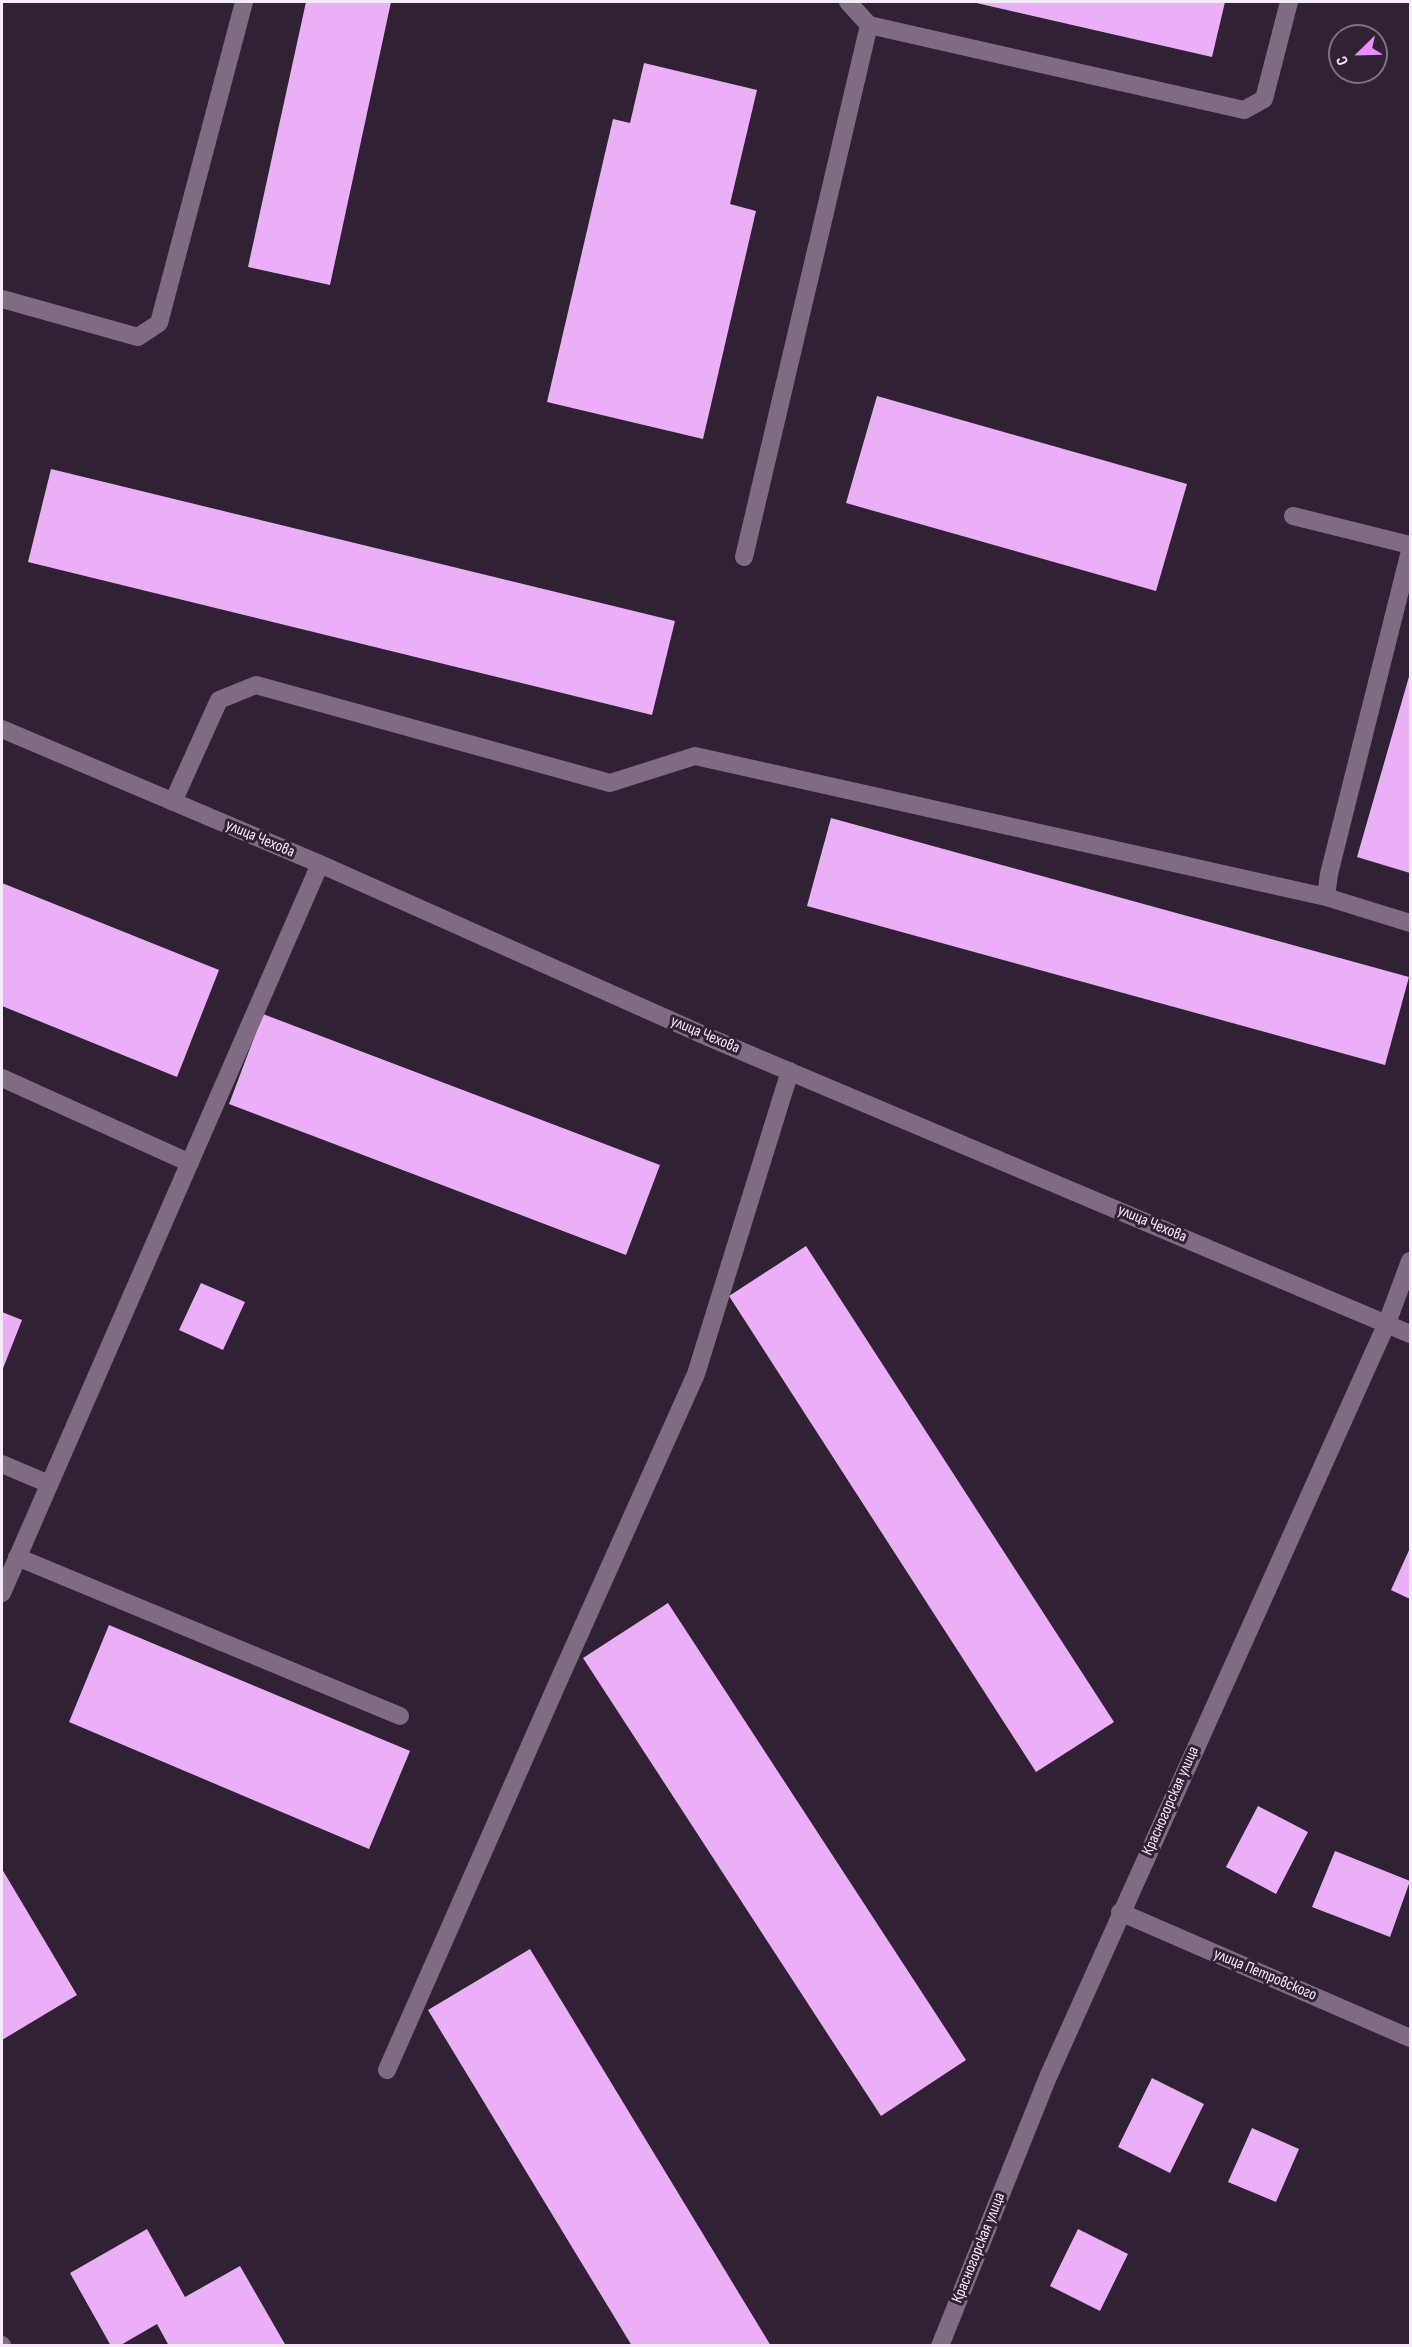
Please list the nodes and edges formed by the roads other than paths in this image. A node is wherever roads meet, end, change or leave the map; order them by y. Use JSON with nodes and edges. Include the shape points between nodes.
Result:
{"nodes":[{"id":1,"x":244,"y":2,"type":"edge"},
{"id":2,"x":848,"y":2,"type":"edge"},
{"id":3,"x":1289,"y":2,"type":"edge"},
{"id":4,"x":869,"y":25,"type":"junction"},
{"id":5,"x":2,"y":299,"type":"edge"},
{"id":6,"x":1293,"y":516,"type":"dead end"},
{"id":7,"x":1410,"y":545,"type":"edge"},
{"id":8,"x":1410,"y":551,"type":"edge"},
{"id":9,"x":744,"y":556,"type":"dead end"},
{"id":10,"x":2,"y":729,"type":"edge"},
{"id":11,"x":174,"y":802,"type":"junction"},
{"id":12,"x":320,"y":864,"type":"junction"},
{"id":13,"x":1326,"y":897,"type":"junction"},
{"id":14,"x":1410,"y":923,"type":"edge"},
{"id":15,"x":790,"y":1071,"type":"junction"},
{"id":16,"x":2,"y":1078,"type":"edge"},
{"id":17,"x":190,"y":1163,"type":"junction"},
{"id":18,"x":1410,"y":1261,"type":"edge"},
{"id":19,"x":1387,"y":1323,"type":"junction"},
{"id":20,"x":1410,"y":1334,"type":"edge"},
{"id":21,"x":2,"y":1464,"type":"edge"},
{"id":22,"x":49,"y":1484,"type":"junction"},
{"id":23,"x":17,"y":1557,"type":"junction"},
{"id":24,"x":2,"y":1593,"type":"edge"},
{"id":25,"x":400,"y":1716,"type":"dead end"},
{"id":26,"x":1120,"y":1912,"type":"junction"},
{"id":27,"x":1410,"y":2038,"type":"edge"},
{"id":28,"x":387,"y":2070,"type":"dead end"},
{"id":29,"x":940,"y":2346,"type":"edge"}],
"edges":[{"from":1,"to":5,"type":"street","via":[[159,322],[138,337]]},
{"from":2,"to":4,"type":"street"},
{"from":3,"to":4,"type":"street","via":[[1264,99],[1244,110]]},
{"from":4,"to":9,"type":"street"},
{"from":6,"to":7,"type":"street"},
{"from":8,"to":13,"type":"street"},
{"from":10,"to":11,"type":"street","name":"улица Чехова"},
{"from":11,"to":12,"type":"street","name":"улица Чехова"},
{"from":11,"to":13,"type":"street","via":[[219,700],[256,685],[610,783],[695,756]]},
{"from":12,"to":15,"type":"street","name":"улица Чехова"},
{"from":12,"to":17,"type":"street"},
{"from":13,"to":14,"type":"street"},
{"from":15,"to":19,"type":"street","name":"улица Чехова"},
{"from":15,"to":28,"type":"street","via":[[696,1374]]},
{"from":16,"to":17,"type":"street"},
{"from":17,"to":22,"type":"street"},
{"from":18,"to":19,"type":"street","name":"Красногорская улица"},
{"from":19,"to":20,"type":"street","name":"улица Чехова"},
{"from":19,"to":26,"type":"street","name":"Красногорская улица"},
{"from":21,"to":22,"type":"street"},
{"from":22,"to":23,"type":"street"},
{"from":23,"to":24,"type":"street"},
{"from":23,"to":25,"type":"street"},
{"from":26,"to":27,"type":"street","name":"улица Петровского"},
{"from":26,"to":29,"type":"street","name":"Красногорская улица","via":[[1048,2077]]}]}
